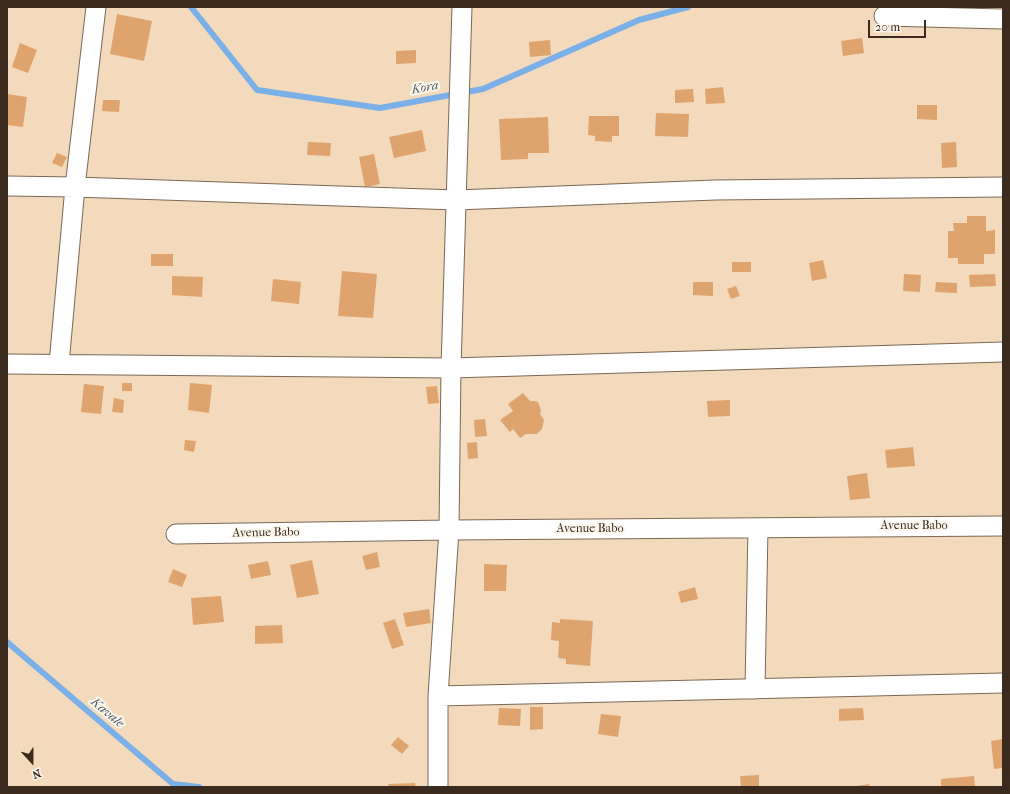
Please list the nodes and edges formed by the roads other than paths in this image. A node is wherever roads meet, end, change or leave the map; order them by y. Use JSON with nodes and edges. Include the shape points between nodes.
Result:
{"nodes":[{"id":1,"x":96,"y":7,"type":"edge"},
{"id":2,"x":462,"y":7,"type":"edge"},
{"id":3,"x":884,"y":16,"type":"dead end"},
{"id":4,"x":1003,"y":19,"type":"edge"},
{"id":5,"x":7,"y":186,"type":"edge"},
{"id":6,"x":74,"y":187,"type":"junction"},
{"id":7,"x":1003,"y":187,"type":"edge"},
{"id":8,"x":456,"y":200,"type":"junction"},
{"id":9,"x":1003,"y":352,"type":"edge"},
{"id":10,"x":7,"y":364,"type":"edge"},
{"id":11,"x":60,"y":364,"type":"junction"},
{"id":12,"x":451,"y":368,"type":"junction"},
{"id":13,"x":1003,"y":526,"type":"edge"},
{"id":14,"x":758,"y":528,"type":"junction"},
{"id":15,"x":449,"y":530,"type":"junction"},
{"id":16,"x":176,"y":534,"type":"dead end"},
{"id":17,"x":1003,"y":683,"type":"edge"},
{"id":18,"x":755,"y":689,"type":"junction"},
{"id":19,"x":438,"y":696,"type":"junction"},
{"id":20,"x":438,"y":787,"type":"edge"}],
"edges":[{"from":1,"to":6,"type":"street"},
{"from":2,"to":8,"type":"street"},
{"from":3,"to":4,"type":"street"},
{"from":5,"to":6,"type":"street"},
{"from":6,"to":8,"type":"street"},
{"from":6,"to":11,"type":"street"},
{"from":7,"to":8,"type":"street","via":[[715,190]]},
{"from":8,"to":12,"type":"street"},
{"from":9,"to":12,"type":"street"},
{"from":10,"to":11,"type":"street"},
{"from":11,"to":12,"type":"street"},
{"from":12,"to":15,"type":"street"},
{"from":13,"to":14,"type":"street","name":"Avenue Babo"},
{"from":14,"to":15,"type":"street","name":"Avenue Babo"},
{"from":14,"to":18,"type":"street"},
{"from":15,"to":16,"type":"street","name":"Avenue Babo"},
{"from":15,"to":19,"type":"street"},
{"from":17,"to":18,"type":"street"},
{"from":18,"to":19,"type":"street"},
{"from":19,"to":20,"type":"street"}]}
